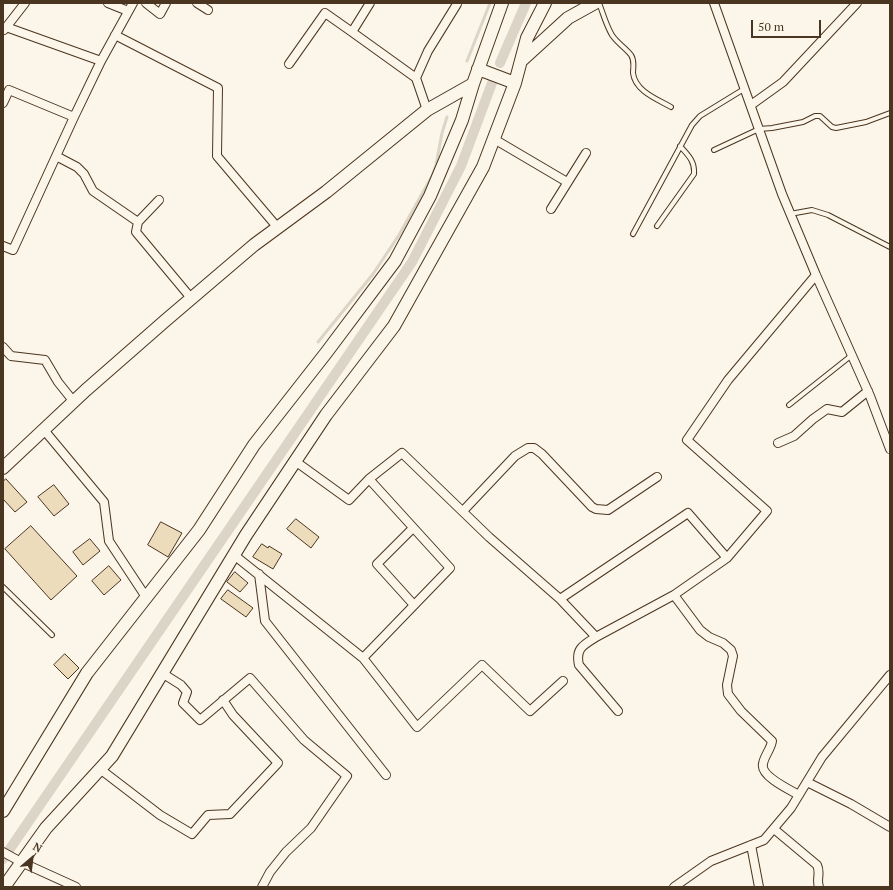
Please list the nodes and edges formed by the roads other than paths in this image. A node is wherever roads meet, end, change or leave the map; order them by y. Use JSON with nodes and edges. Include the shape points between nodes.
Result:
{"nodes":[{"id":1,"x":25,"y":3,"type":"edge"},
{"id":2,"x":108,"y":3,"type":"edge"},
{"id":3,"x":133,"y":3,"type":"edge"},
{"id":4,"x":146,"y":3,"type":"edge"},
{"id":5,"x":166,"y":3,"type":"edge"},
{"id":6,"x":197,"y":3,"type":"edge"},
{"id":7,"x":370,"y":3,"type":"edge"},
{"id":8,"x":502,"y":3,"type":"edge"},
{"id":9,"x":545,"y":3,"type":"edge"},
{"id":10,"x":595,"y":3,"type":"edge"},
{"id":11,"x":598,"y":3,"type":"edge"},
{"id":12,"x":714,"y":3,"type":"edge"},
{"id":13,"x":857,"y":3,"type":"edge"},
{"id":14,"x":457,"y":4,"type":"edge"},
{"id":15,"x":208,"y":10,"type":"dead end"},
{"id":16,"x":128,"y":12,"type":"junction"},
{"id":17,"x":5,"y":29,"type":"edge"},
{"id":18,"x":352,"y":32,"type":"junction"},
{"id":19,"x":115,"y":35,"type":"junction"},
{"id":20,"x":522,"y":60,"type":"junction"},
{"id":21,"x":101,"y":61,"type":"junction"},
{"id":22,"x":289,"y":64,"type":"dead end"},
{"id":23,"x":484,"y":71,"type":"junction"},
{"id":24,"x":416,"y":78,"type":"junction"},
{"id":25,"x":509,"y":80,"type":"junction"},
{"id":26,"x":473,"y":84,"type":"junction"},
{"id":27,"x":6,"y":89,"type":"edge"},
{"id":28,"x":745,"y":89,"type":"junction"},
{"id":29,"x":3,"y":103,"type":"edge"},
{"id":30,"x":750,"y":105,"type":"junction"},
{"id":31,"x":671,"y":107,"type":"dead end"},
{"id":32,"x":427,"y":110,"type":"junction"},
{"id":33,"x":890,"y":113,"type":"edge"},
{"id":34,"x":74,"y":117,"type":"junction"},
{"id":35,"x":759,"y":129,"type":"junction"},
{"id":36,"x":494,"y":139,"type":"junction"},
{"id":37,"x":680,"y":146,"type":"junction"},
{"id":38,"x":714,"y":150,"type":"dead end"},
{"id":39,"x":586,"y":153,"type":"dead end"},
{"id":40,"x":56,"y":156,"type":"junction"},
{"id":41,"x":567,"y":182,"type":"junction"},
{"id":42,"x":159,"y":200,"type":"dead end"},
{"id":43,"x":550,"y":209,"type":"dead end"},
{"id":44,"x":790,"y":214,"type":"junction"},
{"id":45,"x":138,"y":222,"type":"junction"},
{"id":46,"x":657,"y":226,"type":"dead end"},
{"id":47,"x":278,"y":228,"type":"junction"},
{"id":48,"x":633,"y":234,"type":"dead end"},
{"id":49,"x":3,"y":246,"type":"edge"},
{"id":50,"x":890,"y":247,"type":"edge"},
{"id":51,"x":816,"y":275,"type":"junction"},
{"id":52,"x":191,"y":298,"type":"junction"},
{"id":53,"x":3,"y":347,"type":"edge"},
{"id":54,"x":852,"y":355,"type":"junction"},
{"id":55,"x":868,"y":391,"type":"junction"},
{"id":56,"x":74,"y":402,"type":"junction"},
{"id":57,"x":789,"y":405,"type":"dead end"},
{"id":58,"x":44,"y":430,"type":"junction"},
{"id":59,"x":778,"y":443,"type":"dead end"},
{"id":60,"x":890,"y":449,"type":"edge"},
{"id":61,"x":295,"y":461,"type":"junction"},
{"id":62,"x":3,"y":468,"type":"edge"},
{"id":63,"x":657,"y":477,"type":"dead end"},
{"id":64,"x":369,"y":479,"type":"junction"},
{"id":65,"x":463,"y":511,"type":"junction"},
{"id":66,"x":413,"y":528,"type":"junction"},
{"id":67,"x":234,"y":555,"type":"junction"},
{"id":68,"x":727,"y":558,"type":"junction"},
{"id":69,"x":258,"y":574,"type":"junction"},
{"id":70,"x":3,"y":587,"type":"edge"},
{"id":71,"x":674,"y":594,"type":"junction"},
{"id":72,"x":146,"y":597,"type":"junction"},
{"id":73,"x":560,"y":599,"type":"junction"},
{"id":74,"x":414,"y":605,"type":"junction"},
{"id":75,"x":52,"y":635,"type":"dead end"},
{"id":76,"x":596,"y":637,"type":"junction"},
{"id":77,"x":363,"y":658,"type":"junction"},
{"id":78,"x":162,"y":674,"type":"junction"},
{"id":79,"x":890,"y":675,"type":"edge"},
{"id":80,"x":563,"y":681,"type":"dead end"},
{"id":81,"x":224,"y":700,"type":"junction"},
{"id":82,"x":618,"y":711,"type":"dead end"},
{"id":83,"x":100,"y":769,"type":"junction"},
{"id":84,"x":386,"y":775,"type":"dead end"},
{"id":85,"x":807,"y":782,"type":"junction"},
{"id":86,"x":799,"y":795,"type":"junction"},
{"id":87,"x":3,"y":811,"type":"edge"},
{"id":88,"x":890,"y":827,"type":"edge"},
{"id":89,"x":774,"y":829,"type":"junction"},
{"id":90,"x":751,"y":845,"type":"junction"},
{"id":91,"x":3,"y":852,"type":"edge"},
{"id":92,"x":17,"y":860,"type":"junction"},
{"id":93,"x":4,"y":887,"type":"edge"},
{"id":94,"x":76,"y":887,"type":"edge"},
{"id":95,"x":262,"y":887,"type":"edge"},
{"id":96,"x":674,"y":887,"type":"edge"},
{"id":97,"x":759,"y":887,"type":"edge"},
{"id":98,"x":819,"y":887,"type":"edge"}],
"edges":[{"from":1,"to":17,"type":"street"},
{"from":2,"to":16,"type":"street"},
{"from":3,"to":16,"type":"street"},
{"from":4,"to":5,"type":"street","via":[[160,14]]},
{"from":6,"to":15,"type":"street"},
{"from":7,"to":18,"type":"street"},
{"from":8,"to":23,"type":"street"},
{"from":9,"to":20,"type":"street","via":[[523,47]]},
{"from":10,"to":20,"type":"street","via":[[568,18]]},
{"from":11,"to":31,"type":"lane","via":[[612,35],[634,62],[635,82],[653,97]]},
{"from":12,"to":28,"type":"street"},
{"from":13,"to":30,"type":"street","via":[[783,82]]},
{"from":14,"to":24,"type":"street","via":[[428,51]]},
{"from":16,"to":19,"type":"street"},
{"from":17,"to":21,"type":"street"},
{"from":18,"to":22,"type":"street","via":[[325,13]]},
{"from":18,"to":24,"type":"street"},
{"from":19,"to":21,"type":"street"},
{"from":19,"to":47,"type":"street","via":[[218,88],[217,156]]},
{"from":20,"to":25,"type":"street"},
{"from":21,"to":34,"type":"street"},
{"from":23,"to":25,"type":"street"},
{"from":23,"to":26,"type":"street"},
{"from":24,"to":32,"type":"street"},
{"from":25,"to":36,"type":"street"},
{"from":26,"to":32,"type":"street"},
{"from":26,"to":72,"type":"street","via":[[462,120],[430,196],[395,261],[254,445],[199,530]]},
{"from":27,"to":29,"type":"street"},
{"from":27,"to":34,"type":"street"},
{"from":28,"to":30,"type":"street"},
{"from":28,"to":37,"type":"lane","via":[[700,116]]},
{"from":30,"to":35,"type":"street"},
{"from":32,"to":47,"type":"street"},
{"from":33,"to":35,"type":"lane","via":[[866,122],[836,128],[820,116],[815,116],[803,122]]},
{"from":34,"to":40,"type":"street"},
{"from":35,"to":38,"type":"lane"},
{"from":35,"to":44,"type":"street"},
{"from":36,"to":41,"type":"street"},
{"from":36,"to":61,"type":"street","via":[[484,168],[394,326],[326,414]]},
{"from":37,"to":46,"type":"lane","via":[[695,167],[694,174]]},
{"from":37,"to":48,"type":"lane"},
{"from":39,"to":41,"type":"street"},
{"from":40,"to":45,"type":"street","via":[[77,167],[93,191]]},
{"from":40,"to":49,"type":"street","via":[[13,250]]},
{"from":41,"to":43,"type":"street"},
{"from":42,"to":45,"type":"street"},
{"from":44,"to":50,"type":"lane","via":[[818,211]]},
{"from":44,"to":51,"type":"street"},
{"from":45,"to":52,"type":"street","via":[[136,232]]},
{"from":47,"to":52,"type":"street"},
{"from":51,"to":54,"type":"street"},
{"from":51,"to":68,"type":"street","via":[[728,380],[687,440],[767,511]]},
{"from":52,"to":56,"type":"street"},
{"from":53,"to":56,"type":"street","via":[[11,356],[45,360]]},
{"from":54,"to":55,"type":"street"},
{"from":54,"to":57,"type":"lane"},
{"from":55,"to":59,"type":"street","via":[[842,412],[827,409],[794,436]]},
{"from":55,"to":60,"type":"street"},
{"from":56,"to":58,"type":"street"},
{"from":58,"to":62,"type":"street"},
{"from":58,"to":72,"type":"street","via":[[104,502],[109,541]]},
{"from":61,"to":64,"type":"street","via":[[349,500]]},
{"from":61,"to":67,"type":"street"},
{"from":63,"to":65,"type":"street","via":[[608,510],[596,509],[542,454],[534,448],[528,448],[515,456]]},
{"from":64,"to":65,"type":"street","via":[[402,453]]},
{"from":64,"to":66,"type":"street"},
{"from":65,"to":73,"type":"street"},
{"from":66,"to":74,"type":"street","via":[[450,568]]},
{"from":66,"to":74,"type":"street","via":[[377,564]]},
{"from":67,"to":69,"type":"street"},
{"from":67,"to":78,"type":"street"},
{"from":68,"to":71,"type":"street"},
{"from":68,"to":73,"type":"street","via":[[688,513]]},
{"from":69,"to":77,"type":"street"},
{"from":69,"to":84,"type":"street","via":[[265,621]]},
{"from":70,"to":75,"type":"lane"},
{"from":71,"to":76,"type":"street"},
{"from":71,"to":86,"type":"street","via":[[700,630],[731,650],[733,656],[727,685],[728,694],[741,712],[772,741],[762,767],[768,776]]},
{"from":72,"to":87,"type":"street","via":[[87,673]]},
{"from":73,"to":76,"type":"street"},
{"from":74,"to":77,"type":"street"},
{"from":76,"to":82,"type":"street","via":[[579,651],[579,665]]},
{"from":77,"to":80,"type":"street","via":[[417,727],[482,664],[530,711]]},
{"from":78,"to":81,"type":"street","via":[[181,685],[187,692],[183,703],[200,720]]},
{"from":78,"to":83,"type":"street","via":[[112,756]]},
{"from":79,"to":85,"type":"street","via":[[822,757]]},
{"from":81,"to":83,"type":"street","via":[[233,715],[278,763],[230,814],[208,815],[192,834],[160,815]]},
{"from":81,"to":95,"type":"street","via":[[250,678],[304,740],[347,776],[311,828],[286,852]]},
{"from":83,"to":92,"type":"street"},
{"from":85,"to":86,"type":"street"},
{"from":85,"to":88,"type":"street","via":[[852,804]]},
{"from":86,"to":89,"type":"street"},
{"from":89,"to":90,"type":"street","via":[[764,840]]},
{"from":89,"to":98,"type":"street","via":[[817,865]]},
{"from":90,"to":96,"type":"street","via":[[711,861]]},
{"from":90,"to":97,"type":"street"},
{"from":91,"to":92,"type":"street"},
{"from":92,"to":93,"type":"street"},
{"from":92,"to":94,"type":"street"}]}
